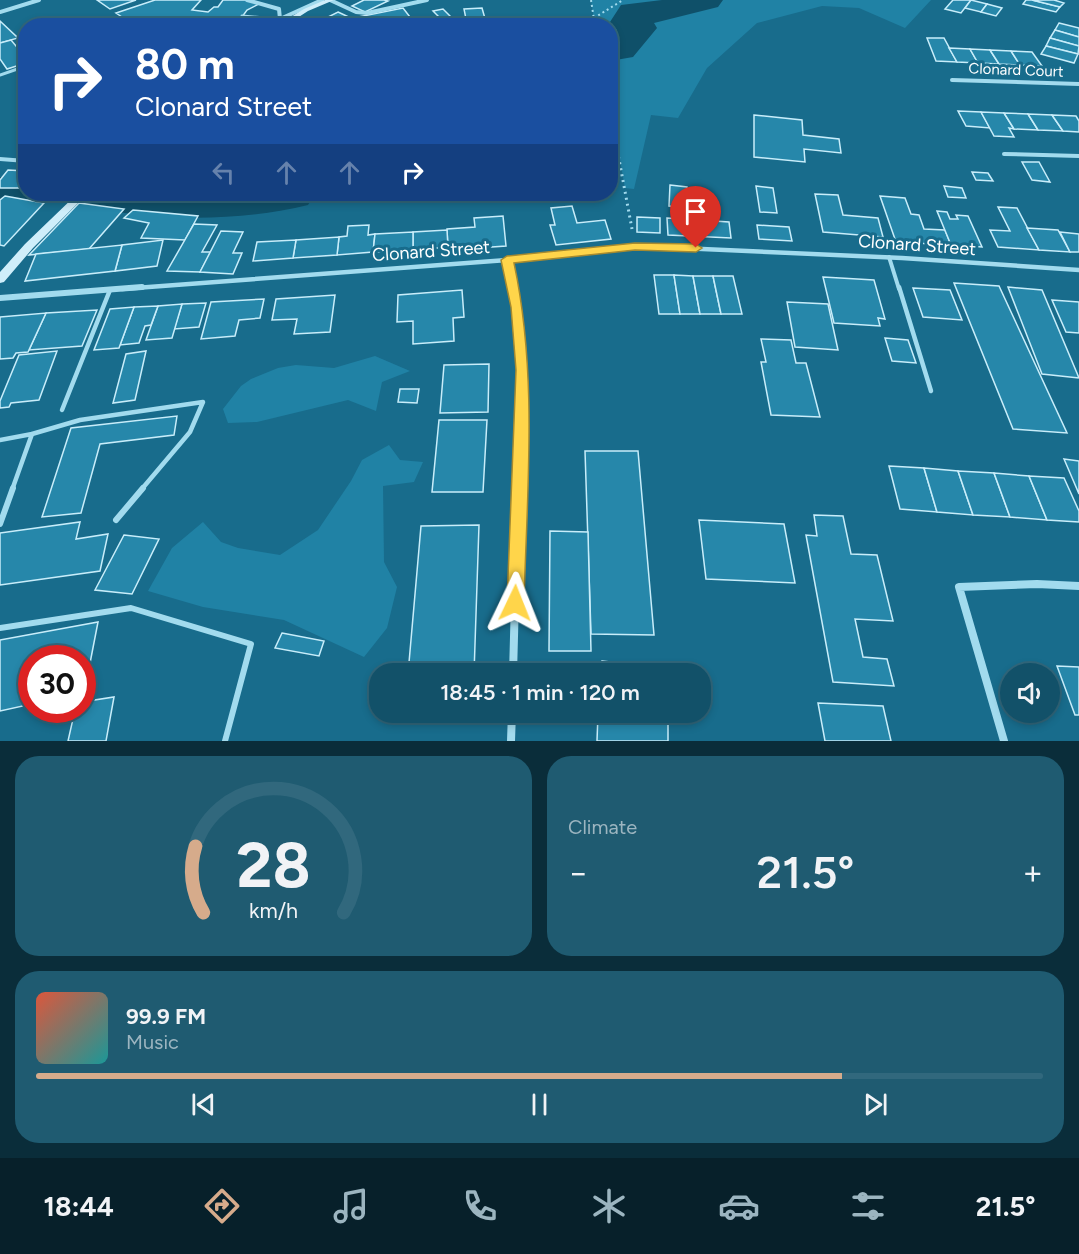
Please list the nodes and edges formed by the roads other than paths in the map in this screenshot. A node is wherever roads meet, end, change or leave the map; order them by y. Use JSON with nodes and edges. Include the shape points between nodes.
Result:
{"nodes":[{"id":1,"x":39,"y":0,"type":"edge"},
{"id":2,"x":247,"y":0,"type":"edge"},
{"id":3,"x":322,"y":0,"type":"edge"},
{"id":4,"x":330,"y":0,"type":"edge"},
{"id":5,"x":427,"y":0,"type":"edge"},
{"id":6,"x":0,"y":12,"type":"edge"},
{"id":7,"x":242,"y":16,"type":"dead end"},
{"id":8,"x":255,"y":18,"type":"edge"},
{"id":9,"x":281,"y":18,"type":"edge"},
{"id":10,"x":289,"y":18,"type":"edge"},
{"id":11,"x":291,"y":18,"type":"edge"},
{"id":12,"x":18,"y":69,"type":"edge"},
{"id":13,"x":0,"y":75,"type":"edge"},
{"id":14,"x":952,"y":80,"type":"dead end"},
{"id":15,"x":1079,"y":84,"type":"edge"},
{"id":16,"x":1005,"y":154,"type":"dead end"},
{"id":17,"x":1079,"y":156,"type":"edge"},
{"id":18,"x":0,"y":159,"type":"edge"},
{"id":19,"x":18,"y":160,"type":"edge"},
{"id":20,"x":74,"y":201,"type":"edge"},
{"id":21,"x":889,"y":257,"type":"junction"},
{"id":22,"x":507,"y":260,"type":"junction"},
{"id":23,"x":1079,"y":270,"type":"edge"},
{"id":24,"x":0,"y":279,"type":"edge"},
{"id":25,"x":110,"y":290,"type":"junction"},
{"id":26,"x":0,"y":298,"type":"edge"},
{"id":27,"x":931,"y":391,"type":"dead end"},
{"id":28,"x":62,"y":410,"type":"dead end"},
{"id":29,"x":32,"y":434,"type":"junction"},
{"id":30,"x":0,"y":440,"type":"edge"},
{"id":31,"x":116,"y":520,"type":"dead end"},
{"id":32,"x":0,"y":524,"type":"edge"},
{"id":33,"x":1079,"y":586,"type":"edge"},
{"id":34,"x":0,"y":628,"type":"edge"},
{"id":35,"x":513,"y":663,"type":"edge"},
{"id":36,"x":512,"y":723,"type":"edge"},
{"id":37,"x":225,"y":741,"type":"edge"},
{"id":38,"x":511,"y":741,"type":"edge"},
{"id":39,"x":1004,"y":741,"type":"edge"}],
"edges":[{"from":1,"to":6,"type":"street"},
{"from":2,"to":9,"type":"street","via":[[279,9]]},
{"from":3,"to":10,"type":"street"},
{"from":4,"to":5,"type":"street","via":[[367,13]]},
{"from":4,"to":11,"type":"main road"},
{"from":7,"to":8,"type":"lane"},
{"from":12,"to":13,"type":"lane"},
{"from":14,"to":15,"type":"street","name":"Clonard Court"},
{"from":16,"to":17,"type":"lane"},
{"from":18,"to":19,"type":"street"},
{"from":20,"to":24,"type":"main road"},
{"from":21,"to":22,"type":"street","name":"Clonard Street","via":[[635,246]]},
{"from":21,"to":23,"type":"street","name":"Clonard Street"},
{"from":21,"to":27,"type":"lane"},
{"from":22,"to":25,"type":"street","name":"Clonard Street"},
{"from":22,"to":35,"type":"street","via":[[517,307],[522,370]]},
{"from":25,"to":26,"type":"street","name":"Clonard Street"},
{"from":25,"to":28,"type":"lane"},
{"from":29,"to":30,"type":"lane"},
{"from":29,"to":31,"type":"lane","via":[[80,420],[203,402],[190,432]]},
{"from":29,"to":32,"type":"lane"},
{"from":33,"to":39,"type":"street","via":[[959,586]]},
{"from":34,"to":37,"type":"lane","via":[[131,608],[251,644]]},
{"from":36,"to":38,"type":"street"}]}
